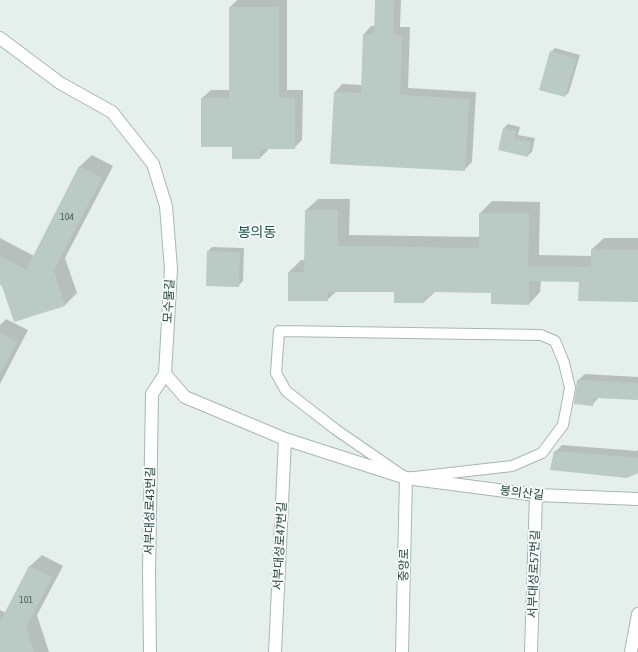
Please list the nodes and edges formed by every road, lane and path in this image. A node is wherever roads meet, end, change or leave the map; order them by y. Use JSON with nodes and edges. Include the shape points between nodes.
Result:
{"nodes":[{"id":1,"x":0,"y":38,"type":"edge"},
{"id":2,"x":165,"y":374,"type":"junction"},
{"id":3,"x":285,"y":439,"type":"junction"},
{"id":4,"x":406,"y":478,"type":"junction"},
{"id":5,"x":536,"y":495,"type":"junction"},
{"id":6,"x":638,"y":499,"type":"edge"},
{"id":7,"x":638,"y":614,"type":"edge"},
{"id":8,"x":150,"y":652,"type":"edge"},
{"id":9,"x":275,"y":652,"type":"edge"},
{"id":10,"x":402,"y":652,"type":"edge"},
{"id":11,"x":531,"y":652,"type":"edge"},
{"id":12,"x":631,"y":652,"type":"edge"}],
"edges":[{"from":1,"to":2,"type":"street","name":"모수물길","via":[[60,83],[112,112],[153,164],[166,206],[171,269]]},
{"from":2,"to":3,"type":"street","via":[[185,397]]},
{"from":2,"to":8,"type":"street","name":"서부대성로43번길","via":[[152,394]]},
{"from":3,"to":4,"type":"street"},
{"from":3,"to":9,"type":"street","name":"서부대성로47번길"},
{"from":4,"to":4,"type":"lane","via":[[512,466],[542,453],[563,425],[570,388],[555,341],[541,335],[278,331],[276,374],[286,391],[335,429]]},
{"from":4,"to":5,"type":"street","name":"봉의산길"},
{"from":4,"to":10,"type":"street","name":"중앙로"},
{"from":5,"to":6,"type":"street","name":"봉의산길"},
{"from":5,"to":11,"type":"street","name":"서부대성로57번길"},
{"from":7,"to":12,"type":"street"}]}
